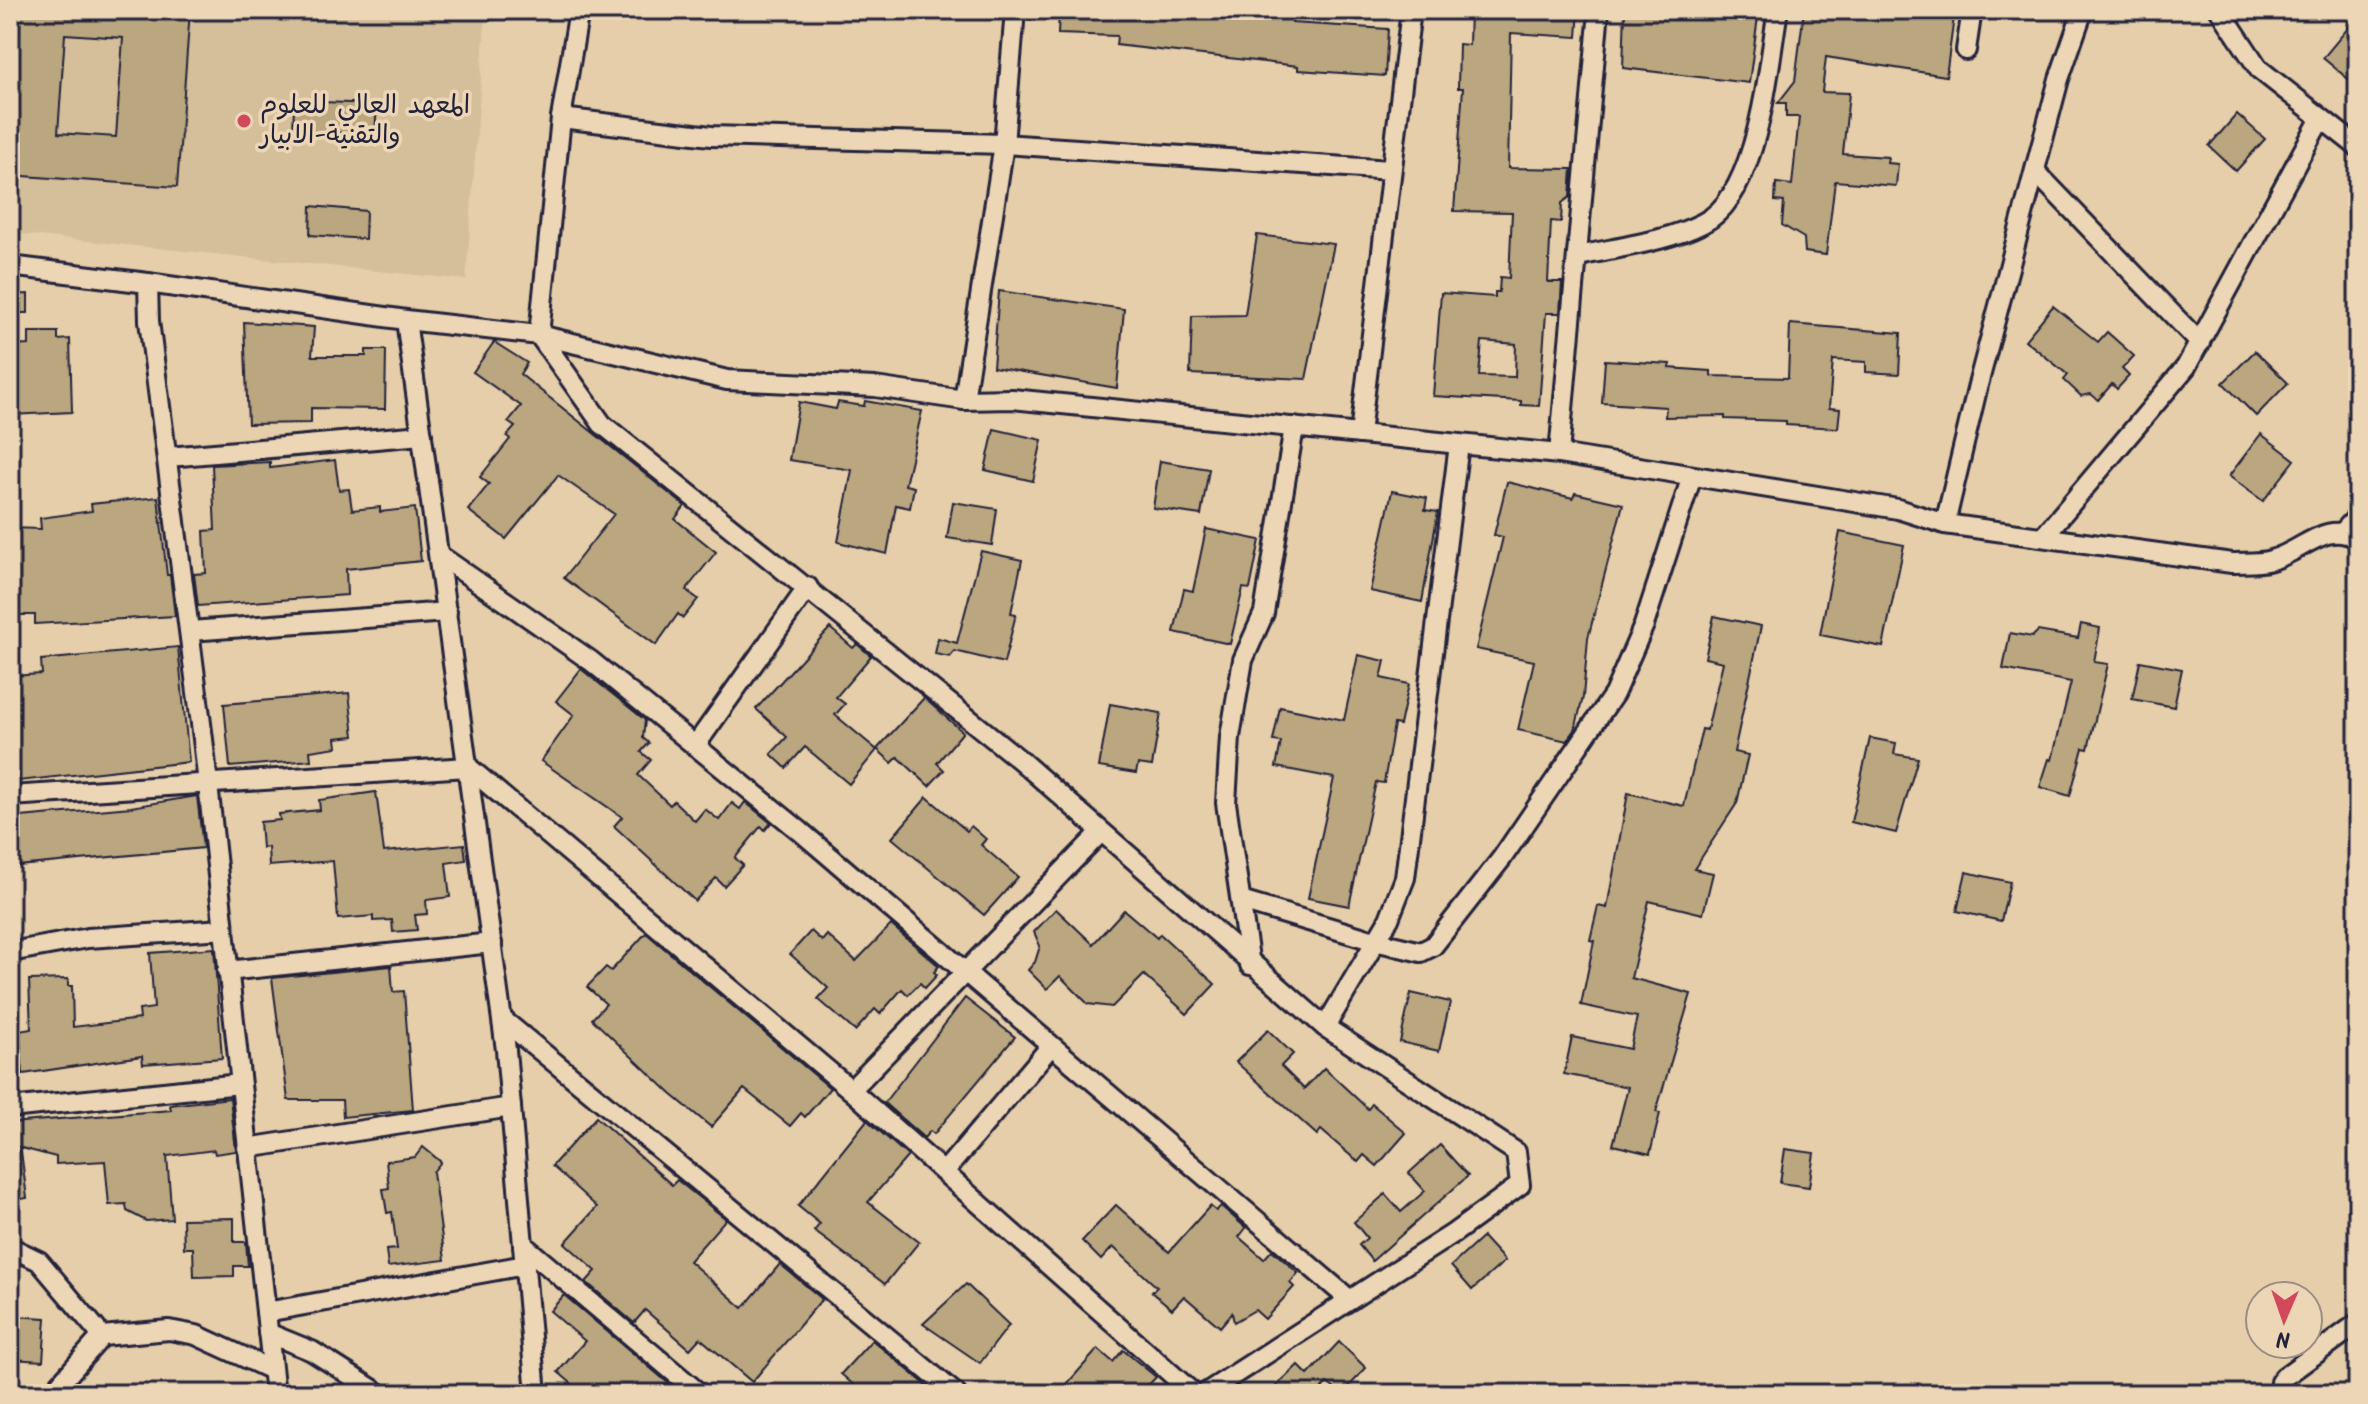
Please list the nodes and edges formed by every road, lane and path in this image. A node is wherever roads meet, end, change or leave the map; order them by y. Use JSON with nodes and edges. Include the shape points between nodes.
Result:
{"nodes":[{"id":1,"x":579,"y":10,"type":"edge"},
{"id":2,"x":1015,"y":10,"type":"edge"},
{"id":3,"x":1411,"y":10,"type":"edge"},
{"id":4,"x":1599,"y":10,"type":"edge"},
{"id":5,"x":1778,"y":10,"type":"edge"},
{"id":6,"x":1972,"y":10,"type":"edge"},
{"id":7,"x":2083,"y":10,"type":"edge"},
{"id":8,"x":2220,"y":10,"type":"edge"},
{"id":9,"x":1966,"y":50,"type":"dead end"},
{"id":10,"x":561,"y":118,"type":"junction"},
{"id":11,"x":2321,"y":118,"type":"junction"},
{"id":12,"x":1004,"y":144,"type":"junction"},
{"id":13,"x":2358,"y":147,"type":"edge"},
{"id":14,"x":1391,"y":170,"type":"junction"},
{"id":15,"x":2035,"y":171,"type":"junction"},
{"id":16,"x":1579,"y":256,"type":"junction"},
{"id":17,"x":10,"y":266,"type":"edge"},
{"id":18,"x":148,"y":283,"type":"junction"},
{"id":19,"x":406,"y":320,"type":"junction"},
{"id":20,"x":539,"y":335,"type":"junction"},
{"id":21,"x":2200,"y":343,"type":"junction"},
{"id":22,"x":964,"y":400,"type":"junction"},
{"id":23,"x":1294,"y":427,"type":"junction"},
{"id":24,"x":1360,"y":434,"type":"junction"},
{"id":25,"x":422,"y":435,"type":"junction"},
{"id":26,"x":1459,"y":444,"type":"junction"},
{"id":27,"x":1559,"y":454,"type":"junction"},
{"id":28,"x":168,"y":457,"type":"junction"},
{"id":29,"x":1692,"y":476,"type":"junction"},
{"id":30,"x":2358,"y":516,"type":"edge"},
{"id":31,"x":1945,"y":524,"type":"junction"},
{"id":32,"x":2351,"y":535,"type":"edge"},
{"id":33,"x":2043,"y":537,"type":"junction"},
{"id":34,"x":439,"y":555,"type":"junction"},
{"id":35,"x":808,"y":587,"type":"junction"},
{"id":36,"x":447,"y":612,"type":"junction"},
{"id":37,"x":190,"y":631,"type":"junction"},
{"id":38,"x":695,"y":746,"type":"junction"},
{"id":39,"x":468,"y":767,"type":"junction"},
{"id":40,"x":206,"y":782,"type":"junction"},
{"id":41,"x":10,"y":796,"type":"edge"},
{"id":42,"x":1101,"y":832,"type":"junction"},
{"id":43,"x":1241,"y":901,"type":"junction"},
{"id":44,"x":224,"y":929,"type":"junction"},
{"id":45,"x":1375,"y":941,"type":"junction"},
{"id":46,"x":492,"y":943,"type":"junction"},
{"id":47,"x":10,"y":952,"type":"edge"},
{"id":48,"x":1250,"y":965,"type":"junction"},
{"id":49,"x":227,"y":971,"type":"junction"},
{"id":50,"x":964,"y":971,"type":"junction"},
{"id":51,"x":502,"y":1019,"type":"junction"},
{"id":52,"x":1325,"y":1027,"type":"junction"},
{"id":53,"x":1051,"y":1046,"type":"junction"},
{"id":54,"x":240,"y":1084,"type":"junction"},
{"id":55,"x":851,"y":1090,"type":"junction"},
{"id":56,"x":511,"y":1107,"type":"junction"},
{"id":57,"x":10,"y":1108,"type":"edge"},
{"id":58,"x":247,"y":1148,"type":"junction"},
{"id":59,"x":944,"y":1172,"type":"junction"},
{"id":60,"x":523,"y":1245,"type":"junction"},
{"id":61,"x":10,"y":1247,"type":"edge"},
{"id":62,"x":525,"y":1265,"type":"junction"},
{"id":63,"x":1350,"y":1300,"type":"junction"},
{"id":64,"x":266,"y":1312,"type":"junction"},
{"id":65,"x":2358,"y":1323,"type":"edge"},
{"id":66,"x":268,"y":1333,"type":"junction"},
{"id":67,"x":102,"y":1336,"type":"junction"},
{"id":68,"x":272,"y":1370,"type":"junction"},
{"id":69,"x":51,"y":1394,"type":"edge"},
{"id":70,"x":275,"y":1394,"type":"edge"},
{"id":71,"x":380,"y":1394,"type":"edge"},
{"id":72,"x":536,"y":1394,"type":"edge"},
{"id":73,"x":700,"y":1394,"type":"edge"},
{"id":74,"x":956,"y":1394,"type":"edge"},
{"id":75,"x":1194,"y":1394,"type":"edge"},
{"id":76,"x":1204,"y":1394,"type":"edge"},
{"id":77,"x":2282,"y":1394,"type":"edge"}],
"edges":[{"from":1,"to":10,"type":"street"},
{"from":2,"to":12,"type":"street"},
{"from":3,"to":14,"type":"street"},
{"from":4,"to":16,"type":"street"},
{"from":5,"to":16,"type":"street","via":[[1751,155],[1723,211],[1671,235]]},
{"from":6,"to":9,"type":"street"},
{"from":7,"to":15,"type":"street"},
{"from":8,"to":11,"type":"street","via":[[2259,69]]},
{"from":10,"to":12,"type":"street","via":[[711,136]]},
{"from":10,"to":20,"type":"street"},
{"from":11,"to":13,"type":"street"},
{"from":11,"to":21,"type":"street"},
{"from":12,"to":14,"type":"street"},
{"from":12,"to":22,"type":"street"},
{"from":14,"to":24,"type":"street"},
{"from":15,"to":21,"type":"street"},
{"from":15,"to":31,"type":"street"},
{"from":16,"to":27,"type":"street"},
{"from":17,"to":18,"type":"street"},
{"from":18,"to":19,"type":"street"},
{"from":18,"to":28,"type":"street"},
{"from":19,"to":20,"type":"street"},
{"from":19,"to":25,"type":"street"},
{"from":20,"to":22,"type":"street","via":[[727,380],[875,387]]},
{"from":20,"to":35,"type":"street","via":[[602,424]]},
{"from":21,"to":33,"type":"street","via":[[2186,367]]},
{"from":22,"to":23,"type":"street","via":[[1012,399]]},
{"from":23,"to":24,"type":"street"},
{"from":23,"to":43,"type":"street","via":[[1264,613],[1243,660],[1230,737],[1226,803]]},
{"from":24,"to":26,"type":"street"},
{"from":25,"to":28,"type":"street"},
{"from":25,"to":34,"type":"street"},
{"from":26,"to":27,"type":"street"},
{"from":26,"to":45,"type":"street","via":[[1414,827],[1405,878]]},
{"from":27,"to":29,"type":"street"},
{"from":28,"to":37,"type":"street"},
{"from":29,"to":31,"type":"street","via":[[1898,509]]},
{"from":29,"to":45,"type":"street","via":[[1644,625],[1614,694],[1565,767],[1433,946],[1421,952]]},
{"from":30,"to":32,"type":"street"},
{"from":31,"to":33,"type":"street"},
{"from":32,"to":33,"type":"street","via":[[2324,532],[2269,561],[2232,563]]},
{"from":34,"to":36,"type":"street"},
{"from":34,"to":38,"type":"street","via":[[591,661]]},
{"from":35,"to":38,"type":"street"},
{"from":35,"to":42,"type":"street"},
{"from":36,"to":37,"type":"street"},
{"from":36,"to":39,"type":"street"},
{"from":37,"to":40,"type":"street"},
{"from":38,"to":50,"type":"street"},
{"from":39,"to":40,"type":"street"},
{"from":39,"to":46,"type":"street"},
{"from":39,"to":55,"type":"street"},
{"from":40,"to":41,"type":"street"},
{"from":40,"to":44,"type":"street"},
{"from":42,"to":48,"type":"street"},
{"from":42,"to":50,"type":"street"},
{"from":43,"to":45,"type":"street"},
{"from":43,"to":48,"type":"street"},
{"from":44,"to":47,"type":"street","via":[[88,938]]},
{"from":44,"to":49,"type":"street"},
{"from":45,"to":52,"type":"street"},
{"from":46,"to":49,"type":"street"},
{"from":46,"to":51,"type":"street"},
{"from":48,"to":52,"type":"street"},
{"from":49,"to":54,"type":"street"},
{"from":50,"to":53,"type":"street"},
{"from":50,"to":55,"type":"street"},
{"from":51,"to":56,"type":"street"},
{"from":51,"to":74,"type":"street"},
{"from":52,"to":63,"type":"street","via":[[1516,1152],[1521,1168],[1520,1185]]},
{"from":53,"to":59,"type":"street"},
{"from":53,"to":63,"type":"street"},
{"from":54,"to":57,"type":"street"},
{"from":54,"to":58,"type":"street"},
{"from":55,"to":59,"type":"street"},
{"from":56,"to":58,"type":"street"},
{"from":56,"to":60,"type":"street"},
{"from":58,"to":64,"type":"street"},
{"from":59,"to":75,"type":"street"},
{"from":60,"to":62,"type":"street"},
{"from":60,"to":73,"type":"street"},
{"from":61,"to":67,"type":"street","via":[[39,1261]]},
{"from":62,"to":64,"type":"street"},
{"from":62,"to":72,"type":"street"},
{"from":63,"to":76,"type":"street"},
{"from":64,"to":66,"type":"street"},
{"from":65,"to":77,"type":"street","via":[[2284,1377]]},
{"from":66,"to":68,"type":"street"},
{"from":66,"to":71,"type":"street","via":[[312,1351]]},
{"from":67,"to":68,"type":"street","via":[[169,1330],[196,1335]]},
{"from":67,"to":69,"type":"street"},
{"from":68,"to":70,"type":"street"}]}
